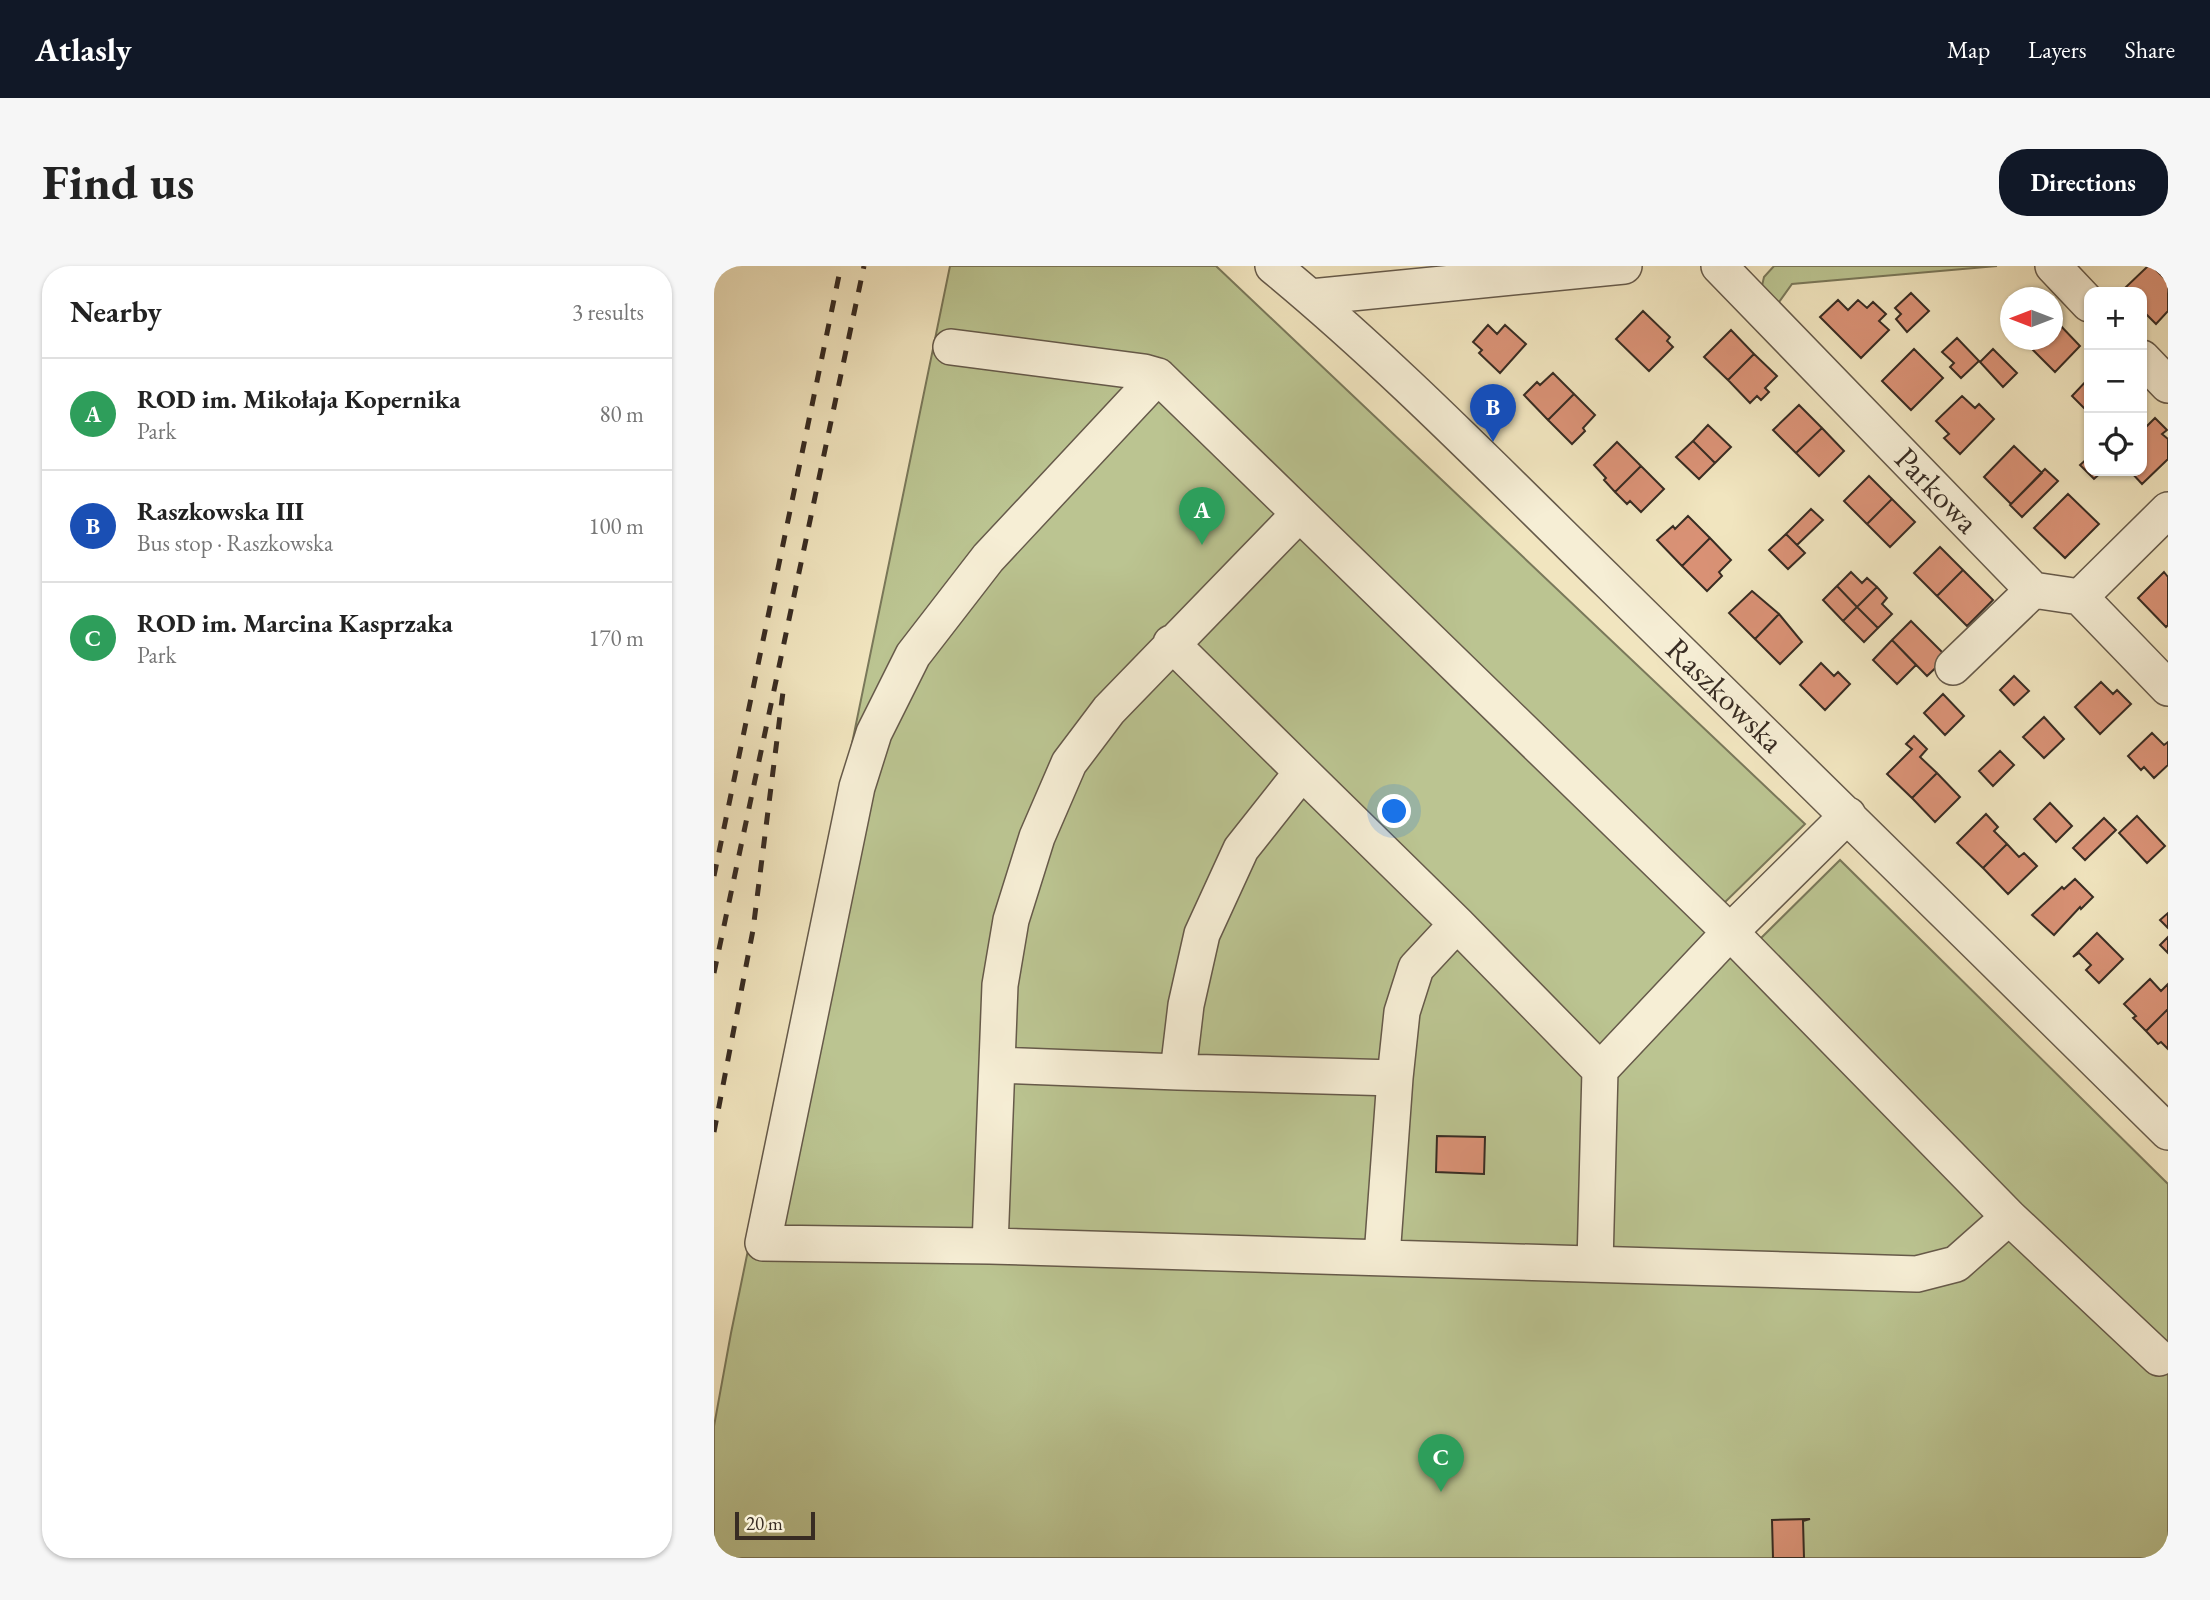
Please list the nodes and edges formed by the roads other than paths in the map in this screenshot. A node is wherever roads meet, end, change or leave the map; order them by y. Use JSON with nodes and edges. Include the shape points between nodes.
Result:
{"nodes":[{"id":1,"x":1273,"y":266,"type":"edge"},
{"id":2,"x":1625,"y":266,"type":"edge"},
{"id":3,"x":1719,"y":266,"type":"edge"},
{"id":4,"x":2053,"y":266,"type":"edge"},
{"id":5,"x":1311,"y":297,"type":"junction"},
{"id":6,"x":2084,"y":299,"type":"edge"},
{"id":7,"x":951,"y":347,"type":"dead end"},
{"id":8,"x":2147,"y":363,"type":"edge"},
{"id":9,"x":1158,"y":376,"type":"junction"},
{"id":10,"x":2168,"y":386,"type":"edge"},
{"id":11,"x":2168,"y":510,"type":"edge"},
{"id":12,"x":1299,"y":514,"type":"junction"},
{"id":13,"x":2033,"y":590,"type":"junction"},
{"id":14,"x":2080,"y":597,"type":"junction"},
{"id":15,"x":1171,"y":643,"type":"junction"},
{"id":16,"x":1953,"y":667,"type":"dead end"},
{"id":17,"x":2168,"y":688,"type":"edge"},
{"id":18,"x":1302,"y":772,"type":"junction"},
{"id":19,"x":1847,"y":815,"type":"junction"},
{"id":20,"x":1457,"y":924,"type":"junction"},
{"id":21,"x":1730,"y":932,"type":"junction"},
{"id":22,"x":997,"y":1065,"type":"junction"},
{"id":23,"x":1600,"y":1070,"type":"junction"},
{"id":24,"x":1178,"y":1072,"type":"junction"},
{"id":25,"x":1395,"y":1078,"type":"junction"},
{"id":26,"x":2168,"y":1132,"type":"edge"},
{"id":27,"x":2010,"y":1217,"type":"junction"},
{"id":28,"x":990,"y":1245,"type":"junction"},
{"id":29,"x":1382,"y":1258,"type":"junction"},
{"id":30,"x":1595,"y":1264,"type":"junction"},
{"id":31,"x":2159,"y":1358,"type":"dead end"}],
"edges":[{"from":1,"to":5,"type":"street","name":"Raszkowska"},
{"from":2,"to":5,"type":"street"},
{"from":3,"to":13,"type":"street","name":"Parkowa"},
{"from":4,"to":6,"type":"street"},
{"from":5,"to":19,"type":"street","name":"Raszkowska"},
{"from":7,"to":9,"type":"street"},
{"from":8,"to":10,"type":"street"},
{"from":9,"to":12,"type":"street"},
{"from":9,"to":28,"type":"street","via":[[988,558],[913,655],[874,733],[857,787],[763,1243]]},
{"from":11,"to":14,"type":"street"},
{"from":12,"to":15,"type":"street"},
{"from":12,"to":21,"type":"street"},
{"from":13,"to":14,"type":"street"},
{"from":13,"to":16,"type":"street"},
{"from":14,"to":17,"type":"street"},
{"from":15,"to":18,"type":"street"},
{"from":15,"to":22,"type":"street","via":[[1109,709],[1069,763],[1037,837],[1011,920],[1000,985]]},
{"from":18,"to":20,"type":"street"},
{"from":18,"to":24,"type":"street","via":[[1241,849],[1202,934],[1185,1005]]},
{"from":19,"to":21,"type":"street"},
{"from":19,"to":26,"type":"street","name":"Raszkowska"},
{"from":20,"to":23,"type":"street"},
{"from":20,"to":25,"type":"street","via":[[1416,968],[1402,1012]]},
{"from":21,"to":23,"type":"street"},
{"from":21,"to":27,"type":"street"},
{"from":22,"to":24,"type":"street"},
{"from":22,"to":28,"type":"street"},
{"from":23,"to":30,"type":"street"},
{"from":24,"to":25,"type":"street"},
{"from":25,"to":29,"type":"street"},
{"from":27,"to":30,"type":"street","via":[[1956,1264],[1917,1274]]},
{"from":27,"to":31,"type":"street"},
{"from":28,"to":29,"type":"street"},
{"from":29,"to":30,"type":"street"}]}
